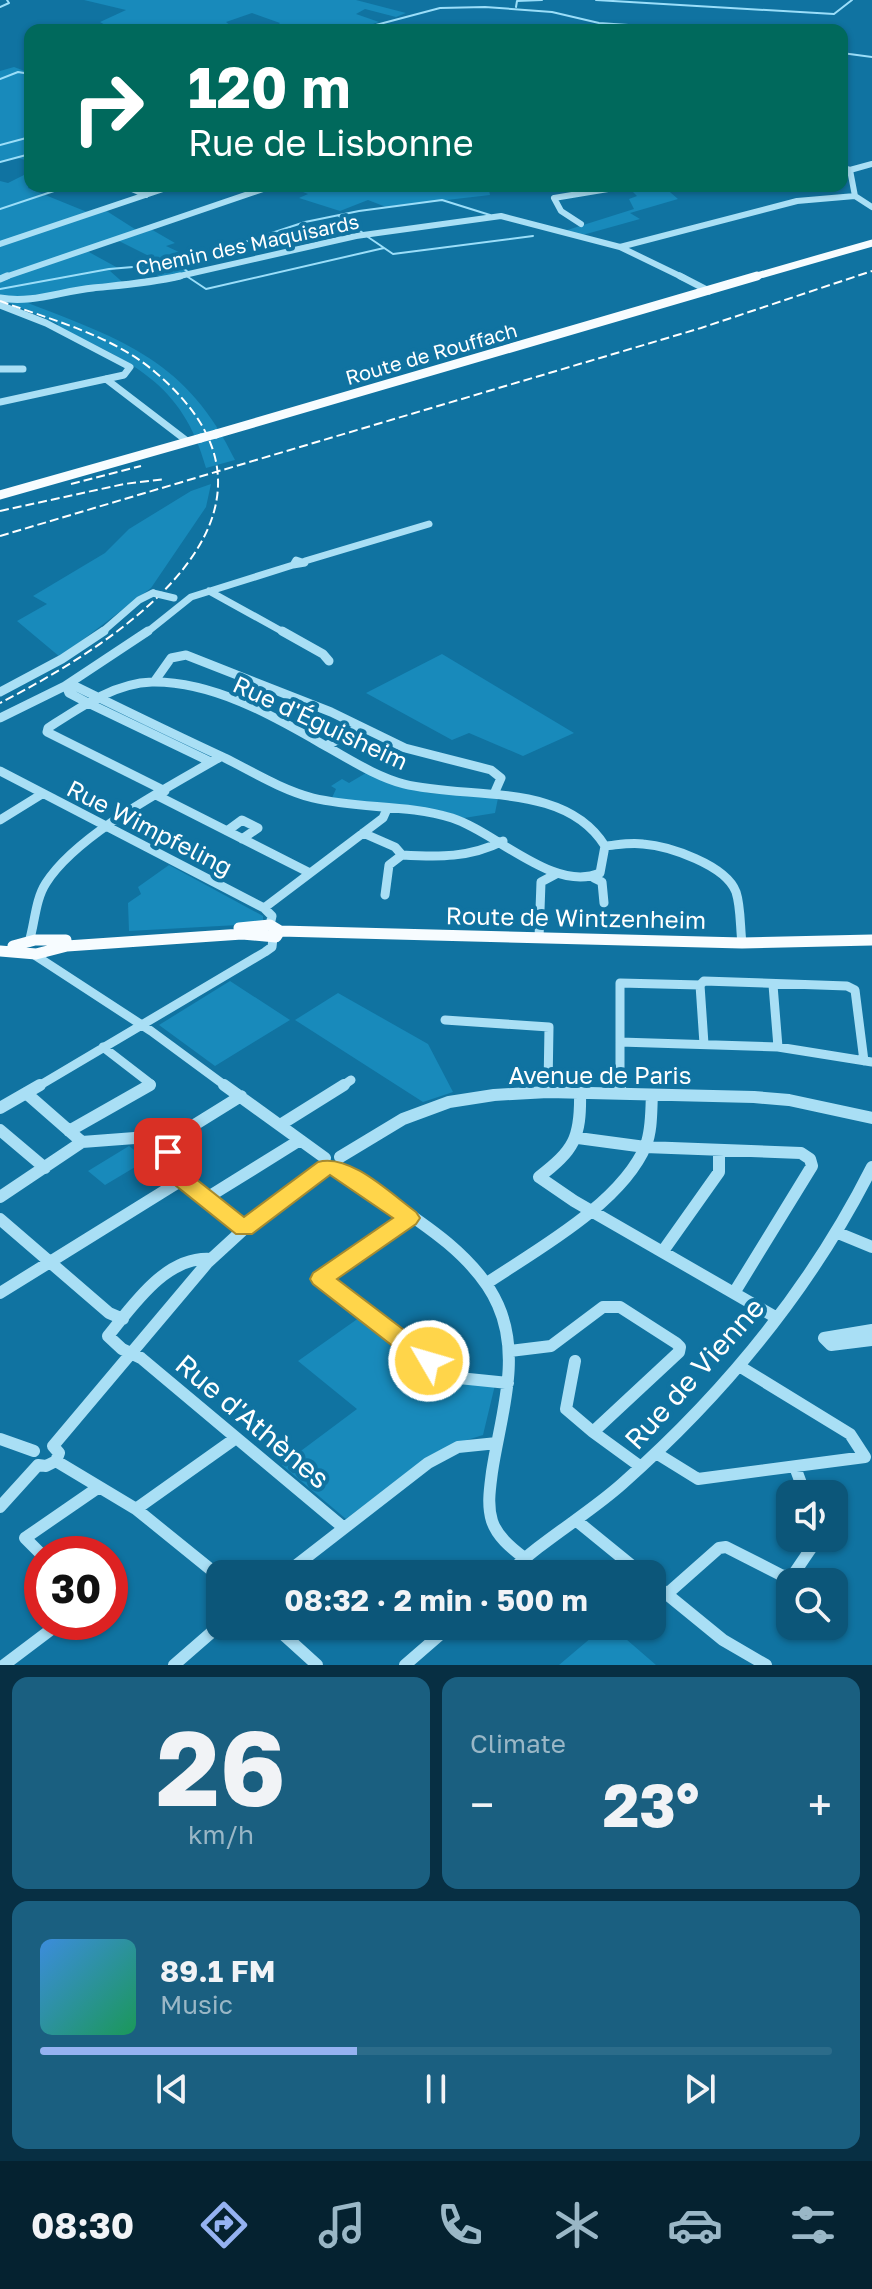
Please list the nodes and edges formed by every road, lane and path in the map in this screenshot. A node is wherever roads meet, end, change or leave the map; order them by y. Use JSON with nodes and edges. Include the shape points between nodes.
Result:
{"nodes":[{"id":1,"x":872,"y":164,"type":"edge"},
{"id":2,"x":848,"y":172,"type":"edge"},
{"id":3,"x":848,"y":175,"type":"edge"},
{"id":4,"x":139,"y":192,"type":"edge"},
{"id":5,"x":155,"y":192,"type":"edge"},
{"id":6,"x":254,"y":192,"type":"edge"},
{"id":7,"x":590,"y":192,"type":"edge"},
{"id":8,"x":146,"y":195,"type":"junction"},
{"id":9,"x":855,"y":196,"type":"junction"},
{"id":10,"x":872,"y":207,"type":"edge"},
{"id":11,"x":559,"y":232,"type":"junction"},
{"id":12,"x":872,"y":243,"type":"edge"},
{"id":13,"x":0,"y":244,"type":"edge"},
{"id":14,"x":620,"y":247,"type":"junction"},
{"id":15,"x":0,"y":279,"type":"edge"},
{"id":16,"x":709,"y":291,"type":"junction"},
{"id":17,"x":0,"y":298,"type":"edge"},
{"id":18,"x":0,"y":305,"type":"edge"},
{"id":19,"x":0,"y":369,"type":"edge"},
{"id":20,"x":23,"y":369,"type":"dead end"},
{"id":21,"x":106,"y":379,"type":"junction"},
{"id":22,"x":0,"y":402,"type":"edge"},
{"id":23,"x":187,"y":441,"type":"junction"},
{"id":24,"x":0,"y":495,"type":"edge"},
{"id":25,"x":429,"y":524,"type":"dead end"},
{"id":26,"x":209,"y":591,"type":"junction"},
{"id":27,"x":185,"y":600,"type":"junction"},
{"id":28,"x":329,"y":661,"type":"dead end"},
{"id":29,"x":154,"y":682,"type":"junction"},
{"id":30,"x":67,"y":687,"type":"junction"},
{"id":31,"x":0,"y":692,"type":"edge"},
{"id":32,"x":92,"y":700,"type":"junction"},
{"id":33,"x":0,"y":718,"type":"edge"},
{"id":34,"x":361,"y":727,"type":"junction"},
{"id":35,"x":326,"y":746,"type":"junction"},
{"id":36,"x":216,"y":759,"type":"junction"},
{"id":37,"x":0,"y":771,"type":"edge"},
{"id":38,"x":42,"y":794,"type":"junction"},
{"id":39,"x":162,"y":794,"type":"junction"},
{"id":40,"x":494,"y":794,"type":"junction"},
{"id":41,"x":387,"y":809,"type":"junction"},
{"id":42,"x":0,"y":820,"type":"edge"},
{"id":43,"x":108,"y":829,"type":"junction"},
{"id":44,"x":227,"y":831,"type":"junction"},
{"id":45,"x":363,"y":833,"type":"junction"},
{"id":46,"x":242,"y":839,"type":"junction"},
{"id":47,"x":503,"y":841,"type":"junction"},
{"id":48,"x":605,"y":846,"type":"junction"},
{"id":49,"x":402,"y":855,"type":"junction"},
{"id":50,"x":310,"y":873,"type":"junction"},
{"id":51,"x":556,"y":874,"type":"junction"},
{"id":52,"x":594,"y":878,"type":"junction"},
{"id":53,"x":385,"y":895,"type":"dead end"},
{"id":54,"x":604,"y":903,"type":"dead end"},
{"id":55,"x":264,"y":908,"type":"junction"},
{"id":56,"x":34,"y":926,"type":"junction"},
{"id":57,"x":270,"y":931,"type":"junction"},
{"id":58,"x":539,"y":938,"type":"junction"},
{"id":59,"x":872,"y":940,"type":"edge"},
{"id":60,"x":742,"y":943,"type":"junction"},
{"id":61,"x":44,"y":945,"type":"junction"},
{"id":62,"x":0,"y":949,"type":"edge"},
{"id":63,"x":30,"y":950,"type":"junction"},
{"id":64,"x":58,"y":970,"type":"junction"},
{"id":65,"x":700,"y":985,"type":"junction"},
{"id":66,"x":773,"y":985,"type":"junction"},
{"id":67,"x":445,"y":1020,"type":"dead end"},
{"id":68,"x":141,"y":1025,"type":"junction"},
{"id":69,"x":620,"y":1042,"type":"junction"},
{"id":70,"x":704,"y":1044,"type":"junction"},
{"id":71,"x":103,"y":1047,"type":"junction"},
{"id":72,"x":778,"y":1047,"type":"junction"},
{"id":73,"x":868,"y":1062,"type":"edge"},
{"id":74,"x":351,"y":1080,"type":"dead end"},
{"id":75,"x":548,"y":1092,"type":"junction"},
{"id":76,"x":26,"y":1093,"type":"junction"},
{"id":77,"x":580,"y":1093,"type":"junction"},
{"id":78,"x":620,"y":1094,"type":"junction"},
{"id":79,"x":652,"y":1095,"type":"junction"},
{"id":80,"x":241,"y":1096,"type":"junction"},
{"id":81,"x":0,"y":1108,"type":"edge"},
{"id":82,"x":872,"y":1118,"type":"edge"},
{"id":83,"x":280,"y":1125,"type":"junction"},
{"id":84,"x":0,"y":1130,"type":"edge"},
{"id":85,"x":69,"y":1131,"type":"junction"},
{"id":86,"x":578,"y":1138,"type":"junction"},
{"id":87,"x":300,"y":1140,"type":"junction"},
{"id":88,"x":82,"y":1142,"type":"junction"},
{"id":89,"x":162,"y":1145,"type":"junction"},
{"id":90,"x":645,"y":1147,"type":"junction"},
{"id":91,"x":719,"y":1151,"type":"junction"},
{"id":92,"x":325,"y":1162,"type":"junction"},
{"id":93,"x":339,"y":1162,"type":"junction"},
{"id":94,"x":872,"y":1167,"type":"edge"},
{"id":95,"x":45,"y":1168,"type":"junction"},
{"id":96,"x":182,"y":1180,"type":"junction"},
{"id":97,"x":868,"y":1186,"type":"edge"},
{"id":98,"x":0,"y":1197,"type":"edge"},
{"id":99,"x":205,"y":1199,"type":"junction"},
{"id":100,"x":591,"y":1208,"type":"junction"},
{"id":101,"x":409,"y":1218,"type":"junction"},
{"id":102,"x":0,"y":1219,"type":"edge"},
{"id":103,"x":244,"y":1229,"type":"junction"},
{"id":104,"x":838,"y":1233,"type":"junction"},
{"id":105,"x":872,"y":1247,"type":"edge"},
{"id":106,"x":663,"y":1251,"type":"junction"},
{"id":107,"x":211,"y":1259,"type":"junction"},
{"id":108,"x":50,"y":1263,"type":"junction"},
{"id":109,"x":487,"y":1283,"type":"junction"},
{"id":110,"x":0,"y":1293,"type":"edge"},
{"id":111,"x":734,"y":1293,"type":"junction"},
{"id":112,"x":777,"y":1318,"type":"junction"},
{"id":113,"x":123,"y":1319,"type":"junction"},
{"id":114,"x":434,"y":1326,"type":"dead end"},
{"id":115,"x":872,"y":1330,"type":"edge"},
{"id":116,"x":872,"y":1340,"type":"edge"},
{"id":117,"x":409,"y":1346,"type":"junction"},
{"id":118,"x":510,"y":1351,"type":"junction"},
{"id":119,"x":130,"y":1353,"type":"junction"},
{"id":120,"x":575,"y":1361,"type":"dead end"},
{"id":121,"x":739,"y":1366,"type":"junction"},
{"id":122,"x":508,"y":1383,"type":"junction"},
{"id":123,"x":593,"y":1432,"type":"junction"},
{"id":124,"x":236,"y":1438,"type":"junction"},
{"id":125,"x":0,"y":1439,"type":"edge"},
{"id":126,"x":497,"y":1443,"type":"junction"},
{"id":127,"x":53,"y":1446,"type":"junction"},
{"id":128,"x":656,"y":1453,"type":"junction"},
{"id":129,"x":869,"y":1456,"type":"edge"},
{"id":130,"x":36,"y":1458,"type":"junction"},
{"id":131,"x":56,"y":1461,"type":"junction"},
{"id":132,"x":641,"y":1467,"type":"junction"},
{"id":133,"x":795,"y":1467,"type":"junction"},
{"id":134,"x":800,"y":1480,"type":"edge"},
{"id":135,"x":99,"y":1487,"type":"junction"},
{"id":136,"x":0,"y":1507,"type":"edge"},
{"id":137,"x":136,"y":1509,"type":"junction"},
{"id":138,"x":577,"y":1521,"type":"junction"},
{"id":139,"x":344,"y":1528,"type":"junction"},
{"id":140,"x":28,"y":1536,"type":"edge"},
{"id":141,"x":810,"y":1552,"type":"edge"},
{"id":142,"x":523,"y":1557,"type":"junction"},
{"id":143,"x":303,"y":1560,"type":"edge"},
{"id":144,"x":520,"y":1560,"type":"edge"},
{"id":145,"x":625,"y":1560,"type":"edge"},
{"id":146,"x":206,"y":1566,"type":"edge"},
{"id":147,"x":667,"y":1594,"type":"joint"},
{"id":148,"x":206,"y":1637,"type":"edge"},
{"id":149,"x":37,"y":1640,"type":"edge"},
{"id":150,"x":289,"y":1640,"type":"edge"},
{"id":151,"x":434,"y":1640,"type":"edge"},
{"id":152,"x":4,"y":1665,"type":"edge"},
{"id":153,"x":174,"y":1665,"type":"edge"},
{"id":154,"x":317,"y":1665,"type":"edge"},
{"id":155,"x":405,"y":1665,"type":"edge"},
{"id":156,"x":766,"y":1665,"type":"edge"}],
"edges":[{"from":1,"to":2,"type":"street"},
{"from":3,"to":9,"type":"street"},
{"from":4,"to":8,"type":"street"},
{"from":5,"to":8,"type":"street"},
{"from":6,"to":15,"type":"street"},
{"from":7,"to":11,"type":"street","via":[[554,198],[561,211],[581,224]]},
{"from":8,"to":13,"type":"street"},
{"from":9,"to":10,"type":"street"},
{"from":9,"to":14,"type":"street","via":[[797,201]]},
{"from":11,"to":14,"type":"street"},
{"from":11,"to":17,"type":"street","name":"Chemin des Maquisards","via":[[501,216],[356,236],[147,284],[90,288],[20,302]]},
{"from":12,"to":16,"type":"main road","name":"Route de Rouffach"},
{"from":14,"to":16,"type":"street"},
{"from":16,"to":23,"type":"main road","name":"Route de Rouffach","bridge":true},
{"from":18,"to":21,"type":"street","via":[[130,367],[124,375]]},
{"from":19,"to":20,"type":"street"},
{"from":21,"to":22,"type":"street"},
{"from":21,"to":23,"type":"street"},
{"from":23,"to":24,"type":"main road","name":"Route de Rouffach"},
{"from":25,"to":26,"type":"street"},
{"from":26,"to":27,"type":"street"},
{"from":26,"to":28,"type":"street"},
{"from":27,"to":30,"type":"street"},
{"from":27,"to":31,"type":"street","bridge":true,"via":[[145,595],[68,656]]},
{"from":29,"to":32,"type":"street","name":"Rue d'Éguisheim"},
{"from":29,"to":34,"type":"street","via":[[171,658],[186,655]]},
{"from":29,"to":35,"type":"street","name":"Rue d'Éguisheim","via":[[242,704]]},
{"from":30,"to":32,"type":"street","via":[[69,693]]},
{"from":30,"to":33,"type":"street"},
{"from":32,"to":36,"type":"street"},
{"from":32,"to":39,"type":"street","name":"Rue d'Éguisheim","via":[[47,732]]},
{"from":34,"to":35,"type":"street"},
{"from":34,"to":40,"type":"street","via":[[405,748],[498,773]]},
{"from":35,"to":40,"type":"street","name":"Rue d'Éguisheim","via":[[405,785]]},
{"from":36,"to":39,"type":"street"},
{"from":36,"to":41,"type":"street","via":[[316,800]]},
{"from":37,"to":38,"type":"street","name":"Rue Wimpfeling"},
{"from":38,"to":42,"type":"street"},
{"from":38,"to":43,"type":"street","name":"Rue Wimpfeling"},
{"from":39,"to":43,"type":"street"},
{"from":39,"to":44,"type":"street"},
{"from":40,"to":48,"type":"street","name":"Rue d'Éguisheim","via":[[550,806],[588,822]]},
{"from":41,"to":45,"type":"street"},
{"from":41,"to":47,"type":"street","via":[[454,818]]},
{"from":43,"to":55,"type":"street","name":"Rue Wimpfeling"},
{"from":43,"to":56,"type":"street","via":[[54,871],[40,894]]},
{"from":44,"to":46,"type":"street"},
{"from":44,"to":46,"type":"street","via":[[242,820],[258,828]]},
{"from":45,"to":49,"type":"street"},
{"from":45,"to":50,"type":"street"},
{"from":46,"to":50,"type":"street"},
{"from":47,"to":49,"type":"street","via":[[465,857]]},
{"from":47,"to":51,"type":"street"},
{"from":48,"to":52,"type":"street","via":[[600,873]]},
{"from":48,"to":60,"type":"street","via":[[666,847],[725,877],[736,892]]},
{"from":49,"to":53,"type":"street","via":[[389,865]]},
{"from":50,"to":55,"type":"street"},
{"from":51,"to":52,"type":"street"},
{"from":51,"to":58,"type":"street","via":[[541,882]]},
{"from":52,"to":54,"type":"street","via":[[602,882]]},
{"from":55,"to":57,"type":"street","via":[[272,916]]},
{"from":56,"to":61,"type":"street"},
{"from":56,"to":63,"type":"street"},
{"from":57,"to":58,"type":"main road","name":"Route de Wintzenheim"},
{"from":57,"to":61,"type":"main road","name":"Route de Wintzenheim"},
{"from":57,"to":68,"type":"street","via":[[272,947]]},
{"from":58,"to":60,"type":"main road","name":"Route de Wintzenheim"},
{"from":59,"to":60,"type":"main road","name":"Route de Wintzenheim"},
{"from":61,"to":63,"type":"main road","name":"Route de Wintzenheim"},
{"from":61,"to":64,"type":"street"},
{"from":62,"to":63,"type":"main road","name":"Route de Wintzenheim"},
{"from":63,"to":64,"type":"street"},
{"from":64,"to":68,"type":"street"},
{"from":65,"to":66,"type":"street"},
{"from":65,"to":69,"type":"street","via":[[620,983]]},
{"from":65,"to":70,"type":"street"},
{"from":66,"to":72,"type":"street"},
{"from":66,"to":73,"type":"street","via":[[855,990]]},
{"from":67,"to":75,"type":"street","via":[[549,1027]]},
{"from":68,"to":71,"type":"street"},
{"from":68,"to":80,"type":"street"},
{"from":69,"to":70,"type":"street"},
{"from":69,"to":78,"type":"street"},
{"from":70,"to":72,"type":"street"},
{"from":71,"to":76,"type":"street"},
{"from":71,"to":85,"type":"street","via":[[151,1084]]},
{"from":72,"to":73,"type":"street"},
{"from":74,"to":83,"type":"street"},
{"from":75,"to":77,"type":"street","name":"Avenue de Paris"},
{"from":75,"to":93,"type":"street","name":"Avenue de Paris","via":[[449,1102],[403,1119]]},
{"from":76,"to":81,"type":"street"},
{"from":76,"to":85,"type":"street"},
{"from":77,"to":78,"type":"street","name":"Avenue de Paris"},
{"from":77,"to":86,"type":"street"},
{"from":78,"to":79,"type":"street","name":"Avenue de Paris"},
{"from":79,"to":82,"type":"street","name":"Avenue de Paris","via":[[789,1100]]},
{"from":79,"to":90,"type":"street"},
{"from":80,"to":83,"type":"street"},
{"from":80,"to":89,"type":"street"},
{"from":83,"to":87,"type":"street"},
{"from":84,"to":95,"type":"street"},
{"from":85,"to":88,"type":"street"},
{"from":86,"to":90,"type":"street"},
{"from":86,"to":100,"type":"street","via":[[564,1159],[539,1177]]},
{"from":87,"to":92,"type":"street"},
{"from":87,"to":99,"type":"street"},
{"from":88,"to":89,"type":"street","via":[[133,1136]]},
{"from":88,"to":95,"type":"street"},
{"from":89,"to":96,"type":"street"},
{"from":90,"to":91,"type":"street"},
{"from":90,"to":100,"type":"street","via":[[623,1181]]},
{"from":91,"to":106,"type":"street","via":[[719,1172]]},
{"from":91,"to":111,"type":"street","via":[[801,1153],[812,1166]]},
{"from":92,"to":93,"type":"street"},
{"from":92,"to":103,"type":"street"},
{"from":93,"to":101,"type":"street"},
{"from":94,"to":97,"type":"street","name":"Rue de Vienne"},
{"from":95,"to":98,"type":"street"},
{"from":96,"to":99,"type":"street"},
{"from":96,"to":108,"type":"street"},
{"from":97,"to":104,"type":"street","name":"Rue de Vienne"},
{"from":99,"to":103,"type":"street"},
{"from":100,"to":106,"type":"street"},
{"from":100,"to":109,"type":"street"},
{"from":101,"to":109,"type":"street"},
{"from":101,"to":117,"type":"street","via":[[321,1279]]},
{"from":102,"to":108,"type":"street"},
{"from":103,"to":107,"type":"street"},
{"from":104,"to":105,"type":"street"},
{"from":104,"to":112,"type":"street","name":"Rue de Vienne"},
{"from":106,"to":111,"type":"street"},
{"from":107,"to":113,"type":"street","via":[[191,1259],[157,1281]]},
{"from":107,"to":119,"type":"street"},
{"from":108,"to":110,"type":"street"},
{"from":108,"to":113,"type":"street"},
{"from":109,"to":118,"type":"street","via":[[502,1313]]},
{"from":111,"to":112,"type":"street"},
{"from":112,"to":121,"type":"street","name":"Rue de Vienne"},
{"from":113,"to":119,"type":"street","via":[[108,1336]]},
{"from":114,"to":117,"type":"street"},
{"from":115,"to":116,"type":"street","via":[[824,1338],[831,1345]]},
{"from":117,"to":122,"type":"street","via":[[449,1377]]},
{"from":118,"to":122,"type":"street"},
{"from":118,"to":123,"type":"street","via":[[551,1346],[611,1305],[676,1343],[679,1352]]},
{"from":119,"to":124,"type":"street","name":"Rue d'Athènes"},
{"from":119,"to":127,"type":"street"},
{"from":120,"to":123,"type":"street","via":[[566,1409]]},
{"from":121,"to":128,"type":"street","name":"Rue de Vienne"},
{"from":121,"to":129,"type":"street","via":[[850,1434]]},
{"from":122,"to":126,"type":"street"},
{"from":123,"to":132,"type":"street"},
{"from":124,"to":137,"type":"street"},
{"from":124,"to":139,"type":"street","name":"Rue d'Athènes"},
{"from":125,"to":130,"type":"street"},
{"from":126,"to":139,"type":"street","via":[[458,1447],[428,1463]]},
{"from":126,"to":142,"type":"street","via":[[491,1521]]},
{"from":127,"to":130,"type":"street","via":[[42,1445]]},
{"from":127,"to":131,"type":"street","via":[[59,1453]]},
{"from":128,"to":132,"type":"street","name":"Rue de Vienne"},
{"from":128,"to":133,"type":"street","via":[[698,1479]]},
{"from":129,"to":133,"type":"street"},
{"from":130,"to":131,"type":"street","via":[[46,1466]]},
{"from":130,"to":136,"type":"street"},
{"from":131,"to":135,"type":"street"},
{"from":132,"to":138,"type":"street","name":"Rue de Vienne"},
{"from":133,"to":134,"type":"street"},
{"from":135,"to":137,"type":"street"},
{"from":135,"to":140,"type":"street"},
{"from":137,"to":146,"type":"street"},
{"from":138,"to":142,"type":"street","name":"Rue de Vienne"},
{"from":138,"to":145,"type":"street"},
{"from":139,"to":143,"type":"street"},
{"from":141,"to":147,"type":"street","via":[[793,1575],[783,1576],[719,1548]]},
{"from":142,"to":144,"type":"street","name":"Rue de Vienne"},
{"from":147,"to":156,"type":"street","via":[[723,1640]]},
{"from":148,"to":153,"type":"street"},
{"from":149,"to":152,"type":"street"},
{"from":150,"to":154,"type":"street"},
{"from":151,"to":155,"type":"street"}]}
